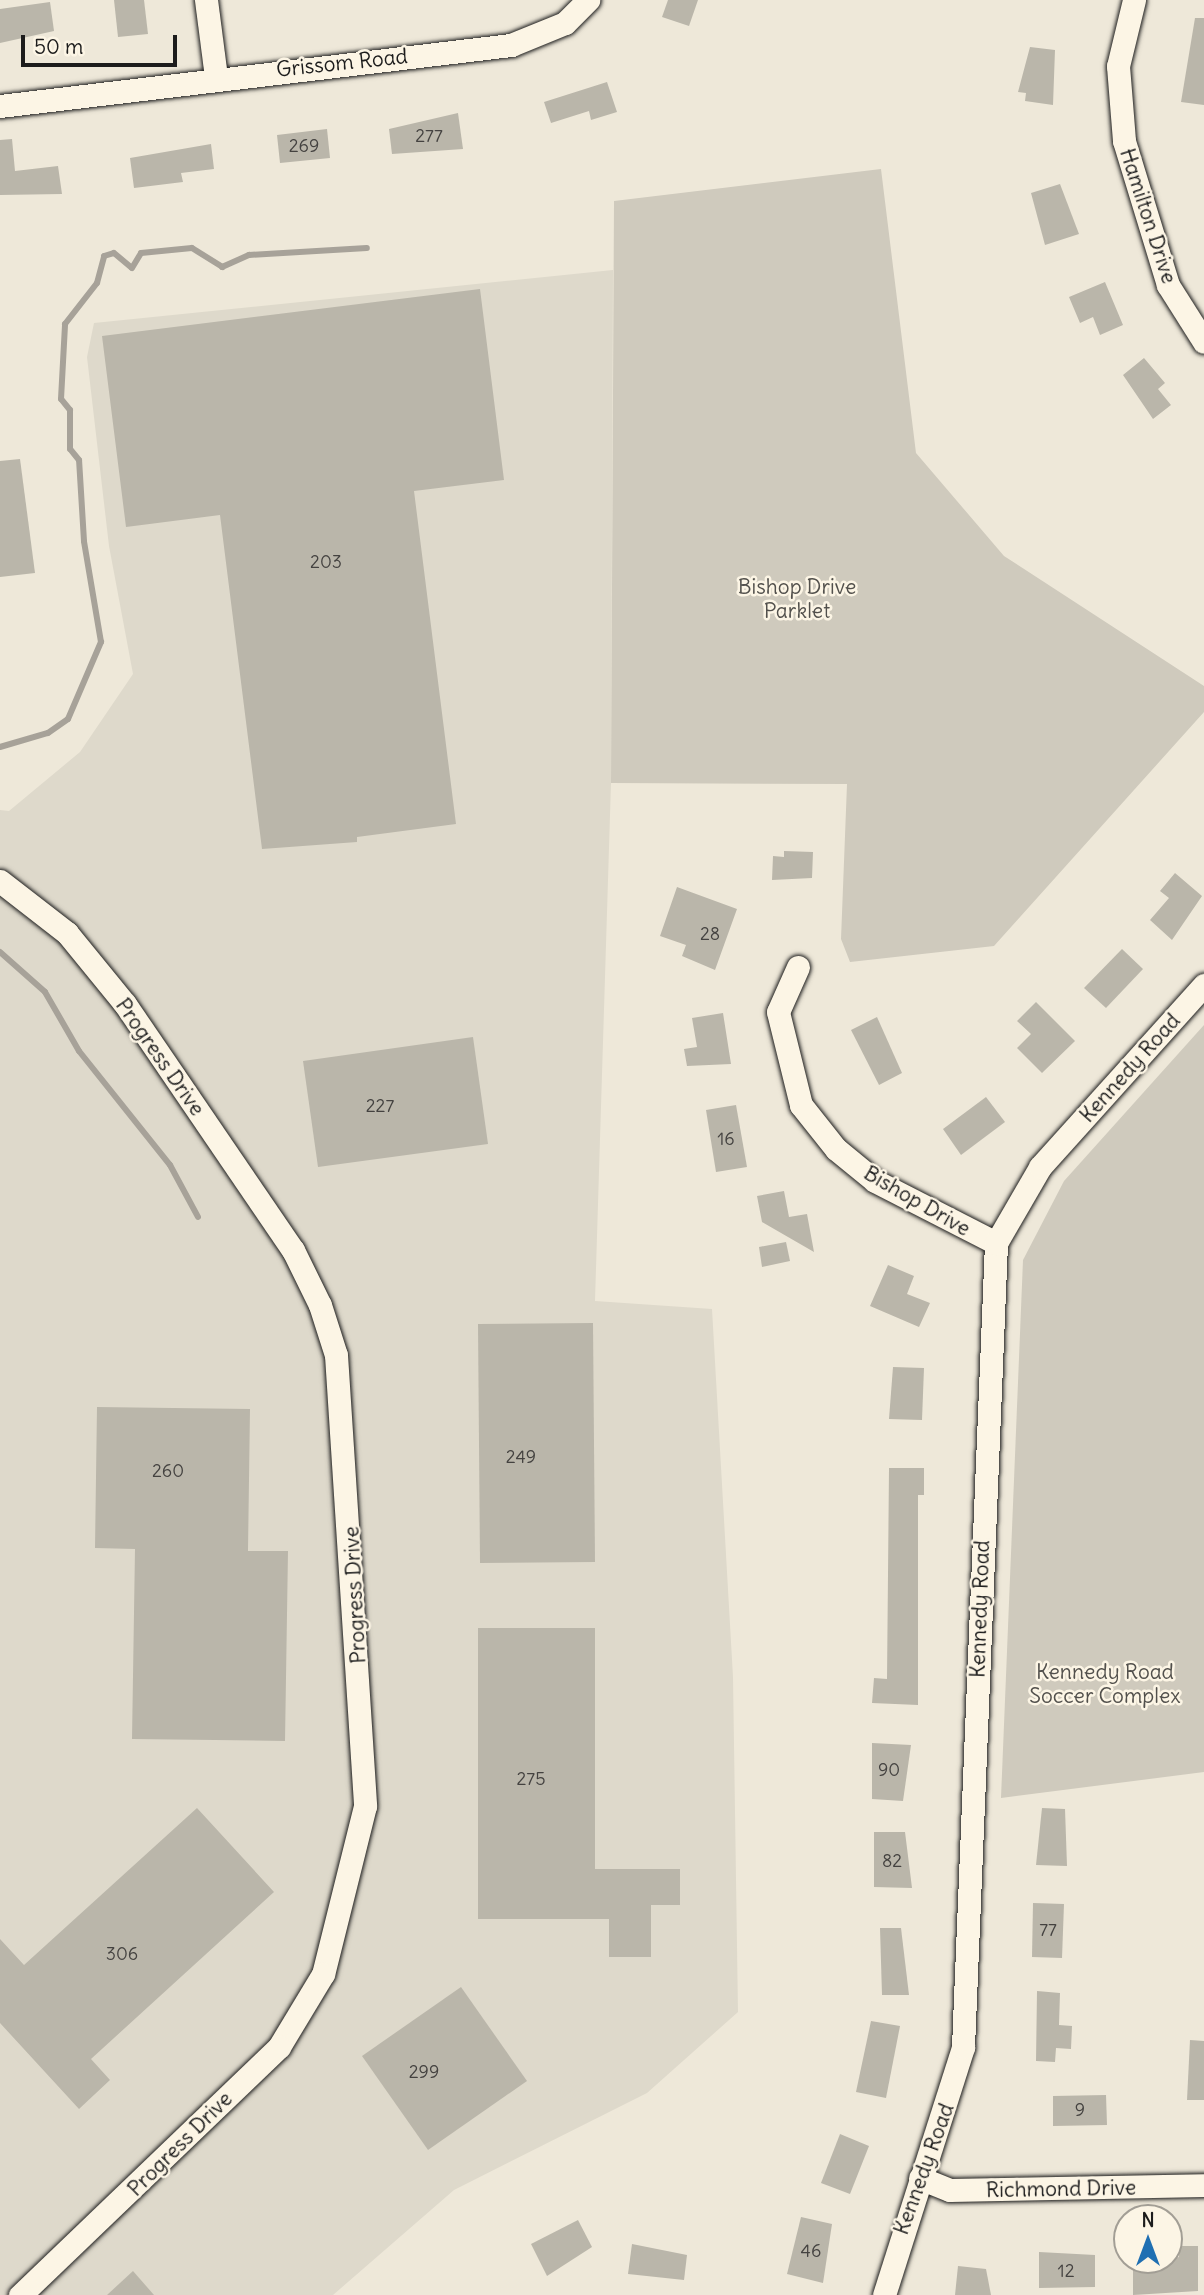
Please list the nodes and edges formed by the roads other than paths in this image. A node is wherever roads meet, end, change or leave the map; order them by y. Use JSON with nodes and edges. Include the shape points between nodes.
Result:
{"nodes":[{"id":1,"x":206,"y":0,"type":"edge"},
{"id":2,"x":589,"y":0,"type":"edge"},
{"id":3,"x":1134,"y":0,"type":"edge"},
{"id":4,"x":216,"y":77,"type":"junction"},
{"id":5,"x":0,"y":106,"type":"edge"},
{"id":6,"x":1204,"y":342,"type":"edge"},
{"id":7,"x":0,"y":881,"type":"edge"},
{"id":8,"x":798,"y":967,"type":"dead end"},
{"id":9,"x":1204,"y":985,"type":"edge"},
{"id":10,"x":996,"y":1243,"type":"junction"},
{"id":11,"x":920,"y":2178,"type":"junction"},
{"id":12,"x":1204,"y":2185,"type":"edge"},
{"id":13,"x":20,"y":2295,"type":"edge"},
{"id":14,"x":884,"y":2295,"type":"edge"}],
"edges":[{"from":1,"to":4,"type":"street"},
{"from":2,"to":4,"type":"street","name":"Grissom Road","via":[[565,23],[511,45]]},
{"from":3,"to":6,"type":"street","name":"Hamilton Drive","via":[[1118,66],[1124,141],[1168,285]]},
{"from":4,"to":5,"type":"street","name":"Grissom Road"},
{"from":7,"to":13,"type":"street","name":"Progress Drive","via":[[67,933],[125,1004],[293,1250],[320,1306],[336,1355],[365,1806],[323,1974],[279,2047]]},
{"from":8,"to":10,"type":"street","name":"Bishop Drive","via":[[778,1012],[801,1105],[836,1149],[875,1181]]},
{"from":9,"to":10,"type":"street","name":"Kennedy Road","via":[[1040,1167]]},
{"from":10,"to":11,"type":"street","name":"Kennedy Road","via":[[963,2047],[945,2119]]},
{"from":11,"to":12,"type":"street","name":"Richmond Drive","via":[[950,2190]]},
{"from":11,"to":14,"type":"street","name":"Kennedy Road"}]}
